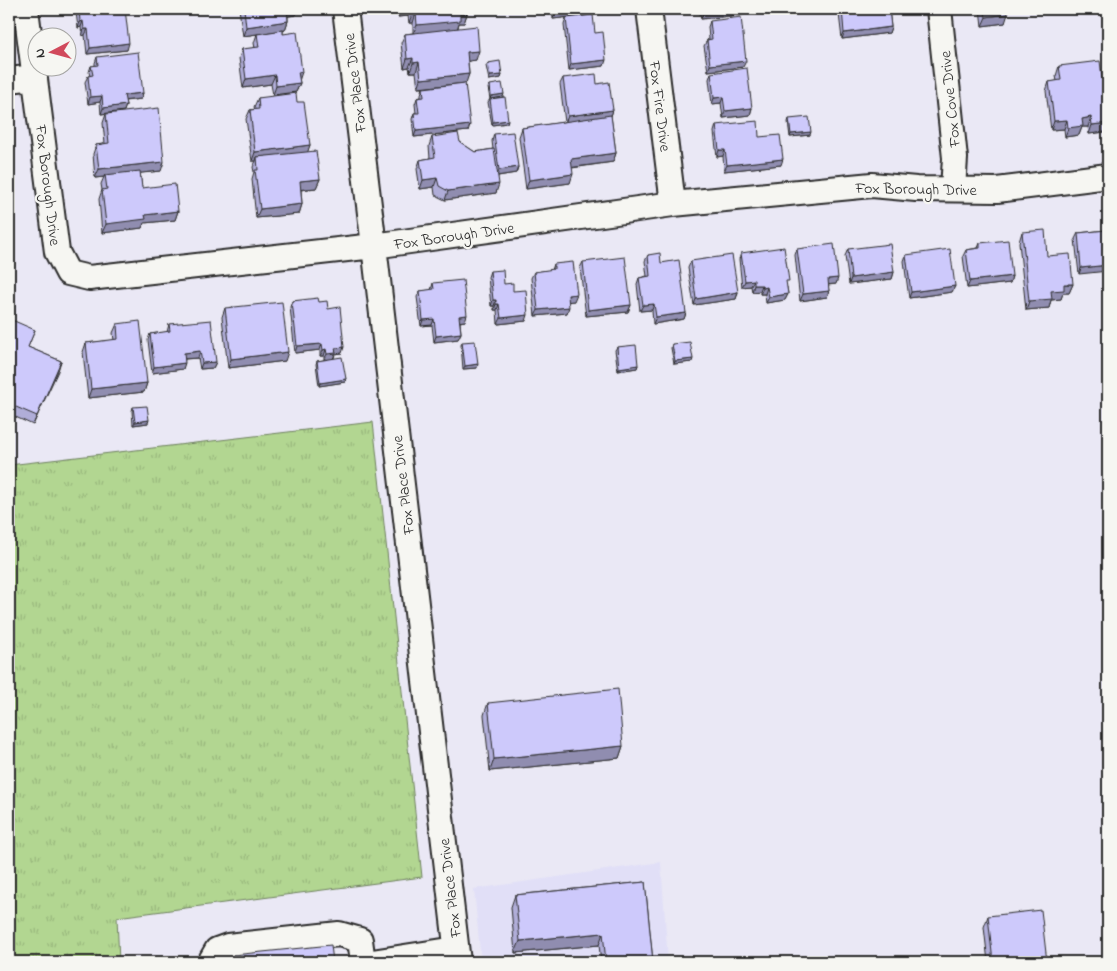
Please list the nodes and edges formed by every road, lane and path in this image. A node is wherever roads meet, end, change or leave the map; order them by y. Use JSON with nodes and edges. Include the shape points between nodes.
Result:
{"nodes":[{"id":1,"x":26,"y":9,"type":"edge"},
{"id":2,"x":345,"y":9,"type":"edge"},
{"id":3,"x":649,"y":9,"type":"edge"},
{"id":4,"x":938,"y":9,"type":"edge"},
{"id":5,"x":29,"y":28,"type":"edge"},
{"id":6,"x":28,"y":78,"type":"edge"},
{"id":7,"x":35,"y":78,"type":"edge"},
{"id":8,"x":9,"y":80,"type":"edge"},
{"id":9,"x":1108,"y":176,"type":"edge"},
{"id":10,"x":953,"y":188,"type":"junction"},
{"id":11,"x":673,"y":204,"type":"junction"},
{"id":12,"x":374,"y":246,"type":"junction"},
{"id":13,"x":457,"y":956,"type":"edge"},
{"id":14,"x":210,"y":962,"type":"edge"},
{"id":15,"x":363,"y":962,"type":"edge"},
{"id":16,"x":372,"y":962,"type":"edge"}],
"edges":[{"from":1,"to":5,"type":"street","name":"Fox Borough Drive"},
{"from":2,"to":12,"type":"street","name":"Fox Place Drive"},
{"from":3,"to":11,"type":"street","name":"Fox Fire Drive"},
{"from":4,"to":10,"type":"street","name":"Fox Cove Drive","via":[[955,158]]},
{"from":6,"to":8,"type":"street"},
{"from":7,"to":12,"type":"street","name":"Fox Borough Drive","via":[[57,252],[68,273],[89,278]]},
{"from":9,"to":10,"type":"street","name":"Fox Borough Drive","via":[[997,190]]},
{"from":10,"to":11,"type":"street","name":"Fox Borough Drive","via":[[872,185]]},
{"from":11,"to":12,"type":"street","name":"Fox Borough Drive"},
{"from":12,"to":13,"type":"street","name":"Fox Place Drive"},
{"from":13,"to":16,"type":"street"},
{"from":14,"to":15,"type":"street","via":[[217,950],[228,946],[339,934],[360,940]]}]}
